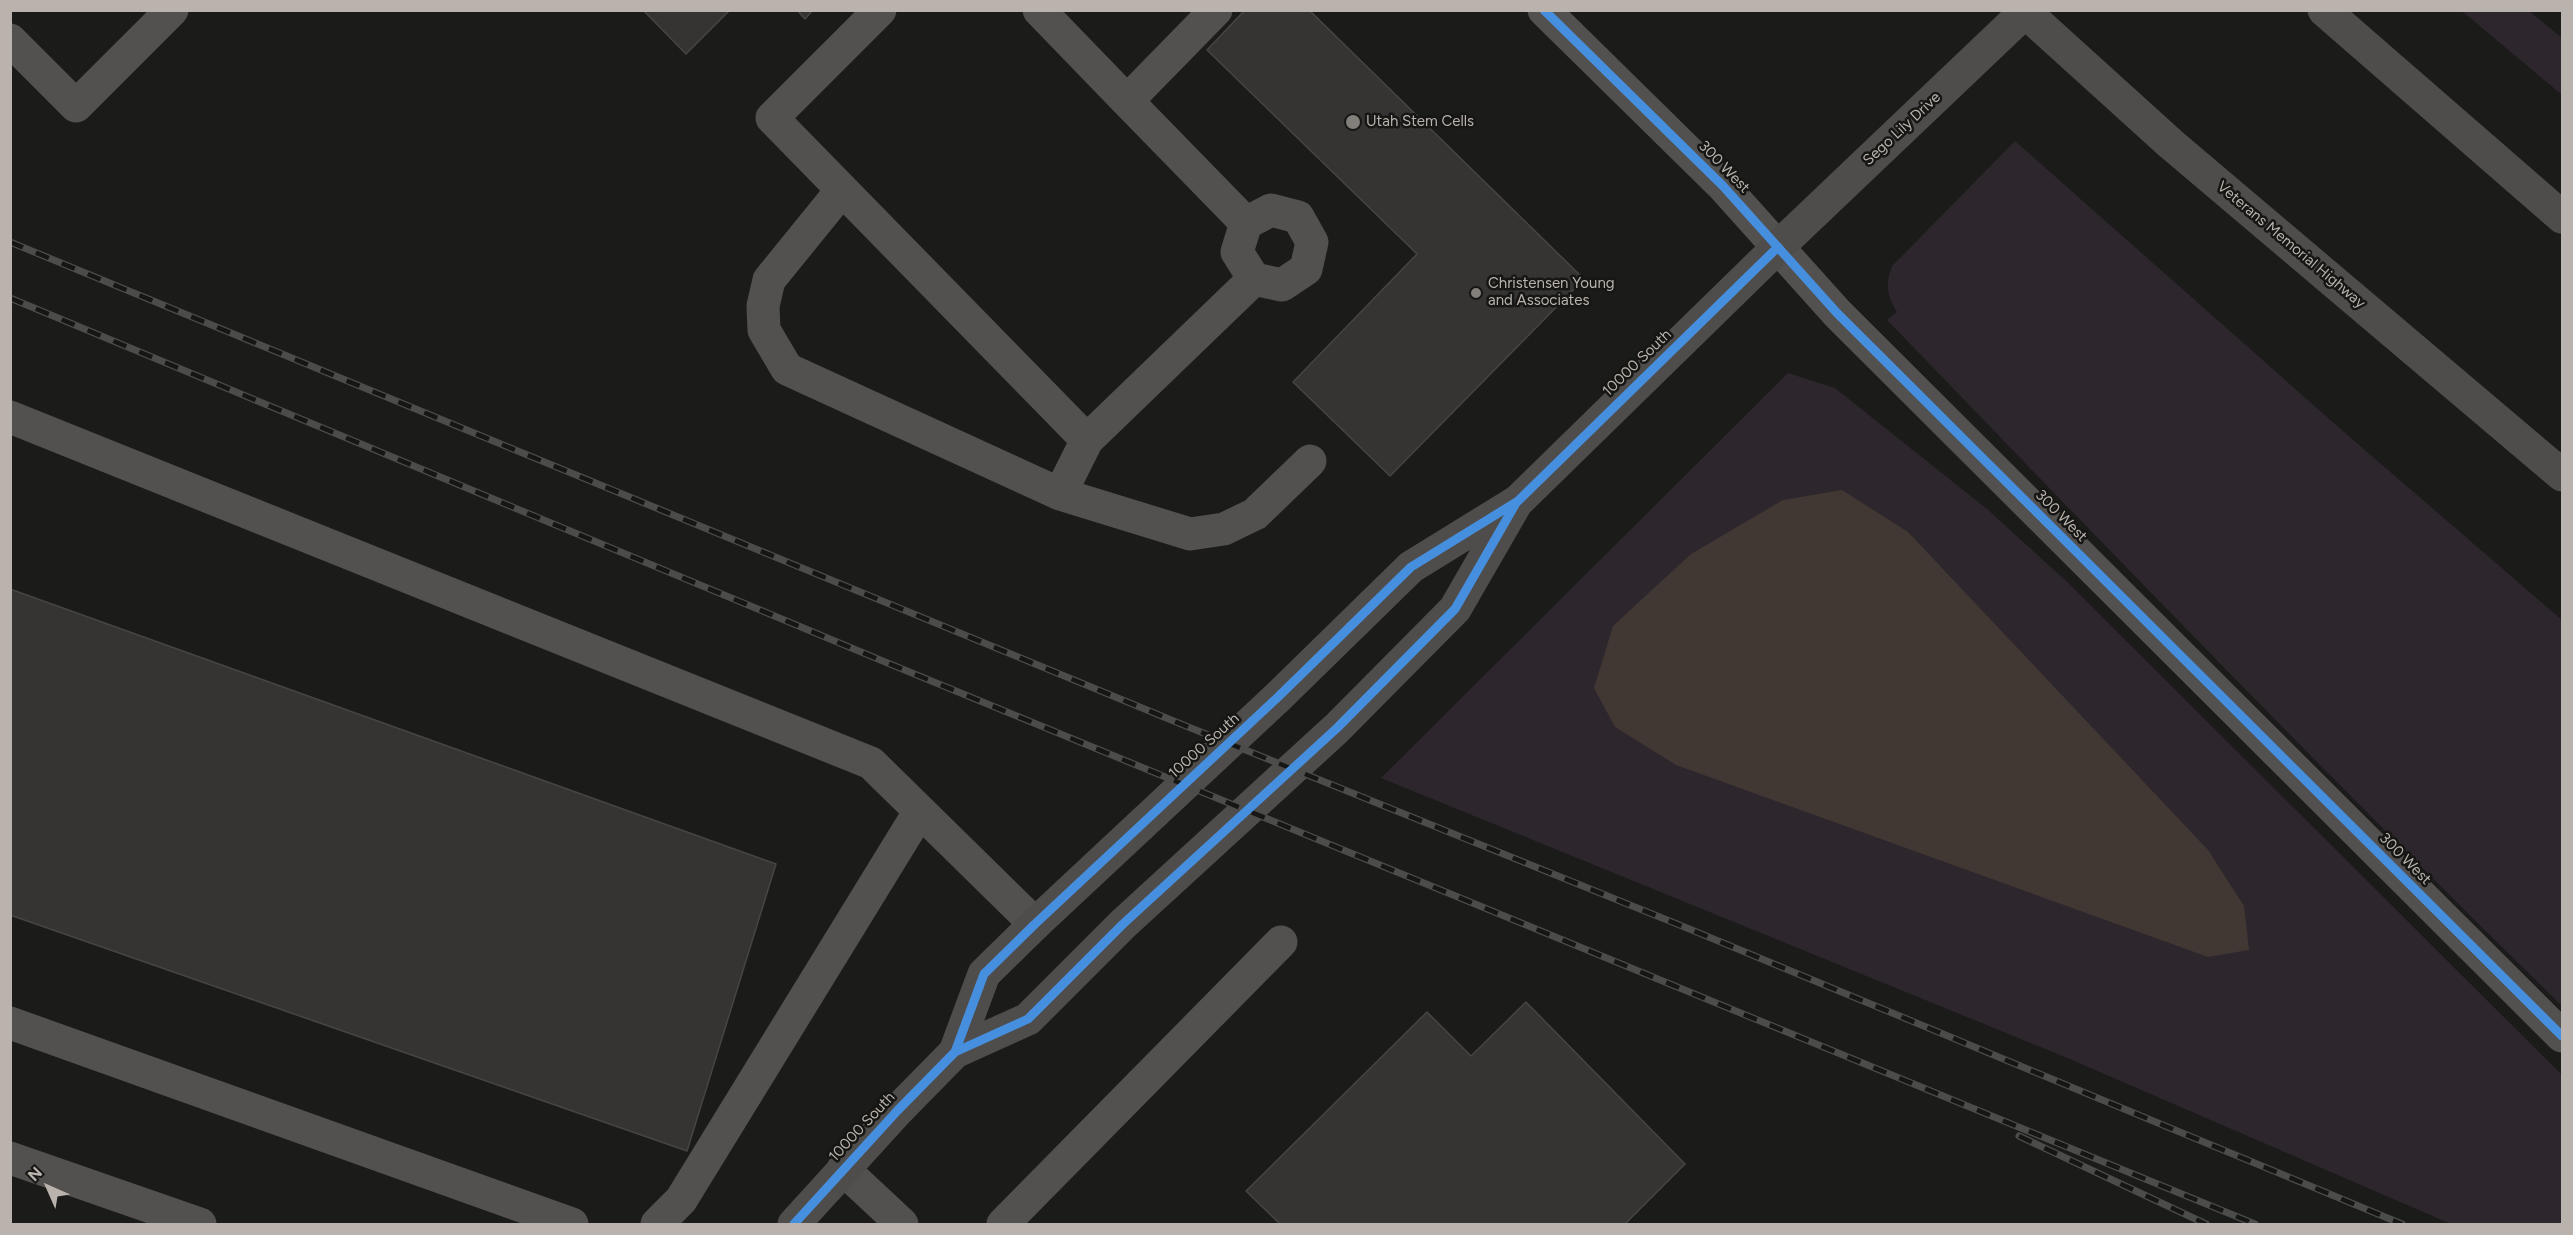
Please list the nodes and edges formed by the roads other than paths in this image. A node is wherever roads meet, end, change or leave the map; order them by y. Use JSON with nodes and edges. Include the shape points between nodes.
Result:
{"nodes":[{"id":1,"x":172,"y":10,"type":"edge"},
{"id":2,"x":880,"y":10,"type":"edge"},
{"id":3,"x":1039,"y":10,"type":"edge"},
{"id":4,"x":1216,"y":10,"type":"edge"},
{"id":5,"x":1545,"y":10,"type":"edge"},
{"id":6,"x":2025,"y":10,"type":"edge"},
{"id":7,"x":2324,"y":10,"type":"edge"},
{"id":8,"x":10,"y":40,"type":"edge"},
{"id":9,"x":1127,"y":101,"type":"junction"},
{"id":10,"x":842,"y":190,"type":"junction"},
{"id":11,"x":2562,"y":217,"type":"edge"},
{"id":12,"x":1246,"y":223,"type":"junction"},
{"id":13,"x":1778,"y":247,"type":"junction"},
{"id":14,"x":1254,"y":279,"type":"junction"},
{"id":15,"x":10,"y":417,"type":"edge"},
{"id":16,"x":1087,"y":440,"type":"junction"},
{"id":17,"x":1310,"y":461,"type":"dead end"},
{"id":18,"x":2562,"y":476,"type":"edge"},
{"id":19,"x":1060,"y":494,"type":"junction"},
{"id":20,"x":1518,"y":501,"type":"junction"},
{"id":21,"x":920,"y":811,"type":"junction"},
{"id":22,"x":1035,"y":924,"type":"junction"},
{"id":23,"x":1281,"y":942,"type":"dead end"},
{"id":24,"x":10,"y":1023,"type":"edge"},
{"id":25,"x":2562,"y":1036,"type":"edge"},
{"id":26,"x":955,"y":1052,"type":"junction"},
{"id":27,"x":10,"y":1158,"type":"edge"},
{"id":28,"x":843,"y":1169,"type":"junction"},
{"id":29,"x":200,"y":1224,"type":"edge"},
{"id":30,"x":572,"y":1224,"type":"edge"},
{"id":31,"x":657,"y":1224,"type":"edge"},
{"id":32,"x":794,"y":1224,"type":"edge"},
{"id":33,"x":902,"y":1224,"type":"edge"},
{"id":34,"x":1003,"y":1224,"type":"edge"}],
"edges":[{"from":1,"to":8,"type":"street","via":[[76,106]]},
{"from":2,"to":10,"type":"street","via":[[772,118]]},
{"from":3,"to":9,"type":"street"},
{"from":4,"to":9,"type":"street"},
{"from":5,"to":13,"type":"street","name":"300 West","via":[[1723,186]]},
{"from":6,"to":13,"type":"main road","name":"Sego Lily Drive"},
{"from":6,"to":18,"type":"main road","name":"Veterans Memorial Highway","via":[[2171,144]]},
{"from":7,"to":11,"type":"main road"},
{"from":9,"to":12,"type":"street"},
{"from":10,"to":16,"type":"street"},
{"from":10,"to":19,"type":"street","via":[[769,280],[763,306],[764,330],[787,369]]},
{"from":12,"to":14,"type":"street","via":[[1237,252]]},
{"from":12,"to":14,"type":"street","via":[[1271,210],[1298,217],[1312,242],[1306,269],[1282,285]]},
{"from":13,"to":20,"type":"main road","name":"10000 South"},
{"from":13,"to":25,"type":"street","name":"300 West","via":[[1837,313]]},
{"from":14,"to":16,"type":"street"},
{"from":15,"to":21,"type":"street","via":[[871,763]]},
{"from":16,"to":19,"type":"street"},
{"from":17,"to":19,"type":"street","via":[[1255,514],[1224,529],[1190,534]]},
{"from":20,"to":22,"type":"main road","name":"10000 South","via":[[1411,567],[1278,698]]},
{"from":20,"to":26,"type":"main road","name":"10000 South","via":[[1455,609],[1311,753],[1123,924],[1028,1019]]},
{"from":21,"to":22,"type":"street"},
{"from":21,"to":31,"type":"street","via":[[688,1190]]},
{"from":22,"to":26,"type":"main road","name":"10000 South","via":[[984,974]]},
{"from":23,"to":34,"type":"street"},
{"from":24,"to":30,"type":"street"},
{"from":26,"to":28,"type":"main road","name":"10000 South"},
{"from":27,"to":29,"type":"street"},
{"from":28,"to":32,"type":"main road","name":"10000 South"},
{"from":28,"to":33,"type":"street"}]}
